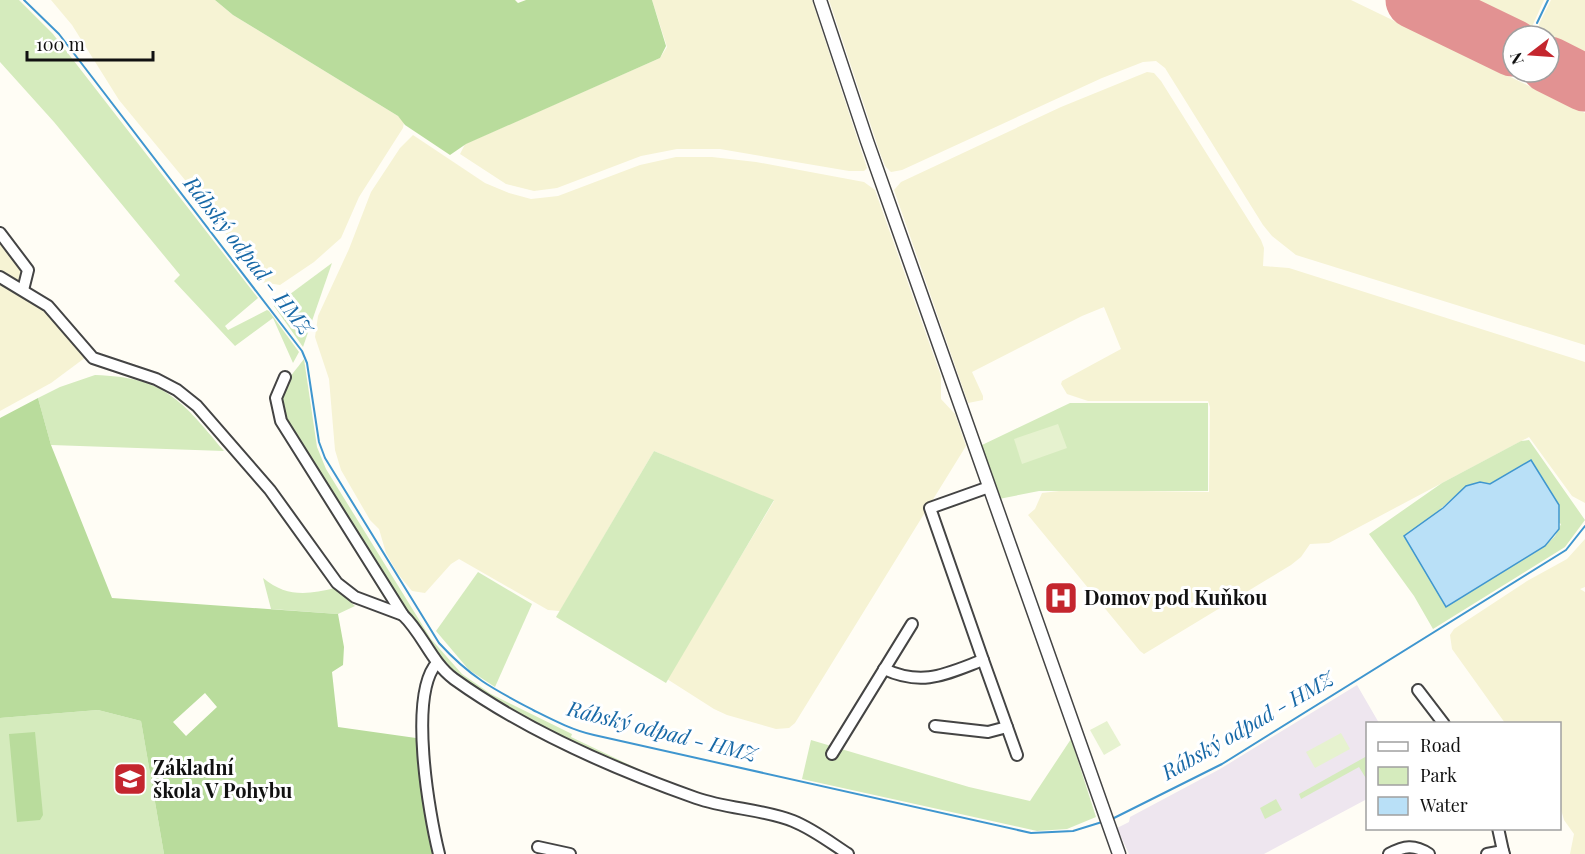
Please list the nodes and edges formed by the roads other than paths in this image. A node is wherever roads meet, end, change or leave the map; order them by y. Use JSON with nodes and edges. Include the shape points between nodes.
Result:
{"nodes":[{"id":1,"x":820,"y":0,"type":"edge"},
{"id":2,"x":0,"y":233,"type":"edge"},
{"id":3,"x":0,"y":278,"type":"edge"},
{"id":4,"x":23,"y":290,"type":"junction"},
{"id":5,"x":285,"y":377,"type":"dead end"},
{"id":6,"x":990,"y":487,"type":"junction"},
{"id":7,"x":403,"y":615,"type":"junction"},
{"id":8,"x":912,"y":624,"type":"dead end"},
{"id":9,"x":984,"y":660,"type":"junction"},
{"id":10,"x":437,"y":663,"type":"junction"},
{"id":11,"x":884,"y":669,"type":"junction"},
{"id":12,"x":1418,"y":690,"type":"dead end"},
{"id":13,"x":1443,"y":722,"type":"edge"},
{"id":14,"x":935,"y":726,"type":"dead end"},
{"id":15,"x":1007,"y":727,"type":"junction"},
{"id":16,"x":832,"y":753,"type":"dead end"},
{"id":17,"x":1017,"y":755,"type":"dead end"},
{"id":18,"x":1498,"y":830,"type":"edge"},
{"id":19,"x":538,"y":847,"type":"dead end"},
{"id":20,"x":1503,"y":853,"type":"edge"},
{"id":21,"x":439,"y":854,"type":"edge"},
{"id":22,"x":570,"y":854,"type":"edge"},
{"id":23,"x":848,"y":854,"type":"edge"},
{"id":24,"x":1119,"y":854,"type":"edge"},
{"id":25,"x":1389,"y":854,"type":"edge"},
{"id":26,"x":1429,"y":854,"type":"edge"},
{"id":27,"x":1487,"y":854,"type":"edge"}],
"edges":[{"from":1,"to":6,"type":"street"},
{"from":2,"to":4,"type":"street","via":[[28,270]]},
{"from":3,"to":4,"type":"street"},
{"from":4,"to":7,"type":"street","via":[[51,309],[93,358],[166,382],[185,396],[270,490],[337,583],[355,597]]},
{"from":5,"to":7,"type":"street","via":[[276,398],[281,421]]},
{"from":6,"to":9,"type":"street","via":[[930,508]]},
{"from":6,"to":24,"type":"street"},
{"from":7,"to":10,"type":"street"},
{"from":8,"to":11,"type":"street"},
{"from":9,"to":11,"type":"street","via":[[923,679],[902,677]]},
{"from":9,"to":15,"type":"street"},
{"from":10,"to":21,"type":"street","via":[[427,679],[421,733]]},
{"from":10,"to":23,"type":"street","via":[[481,697],[533,727],[699,799],[793,821]]},
{"from":11,"to":16,"type":"street"},
{"from":12,"to":13,"type":"street"},
{"from":14,"to":15,"type":"street","via":[[988,732]]},
{"from":15,"to":17,"type":"street"},
{"from":18,"to":20,"type":"street"},
{"from":19,"to":22,"type":"street"},
{"from":20,"to":27,"type":"street"},
{"from":25,"to":26,"type":"street","via":[[1402,847],[1416,846]]}]}
